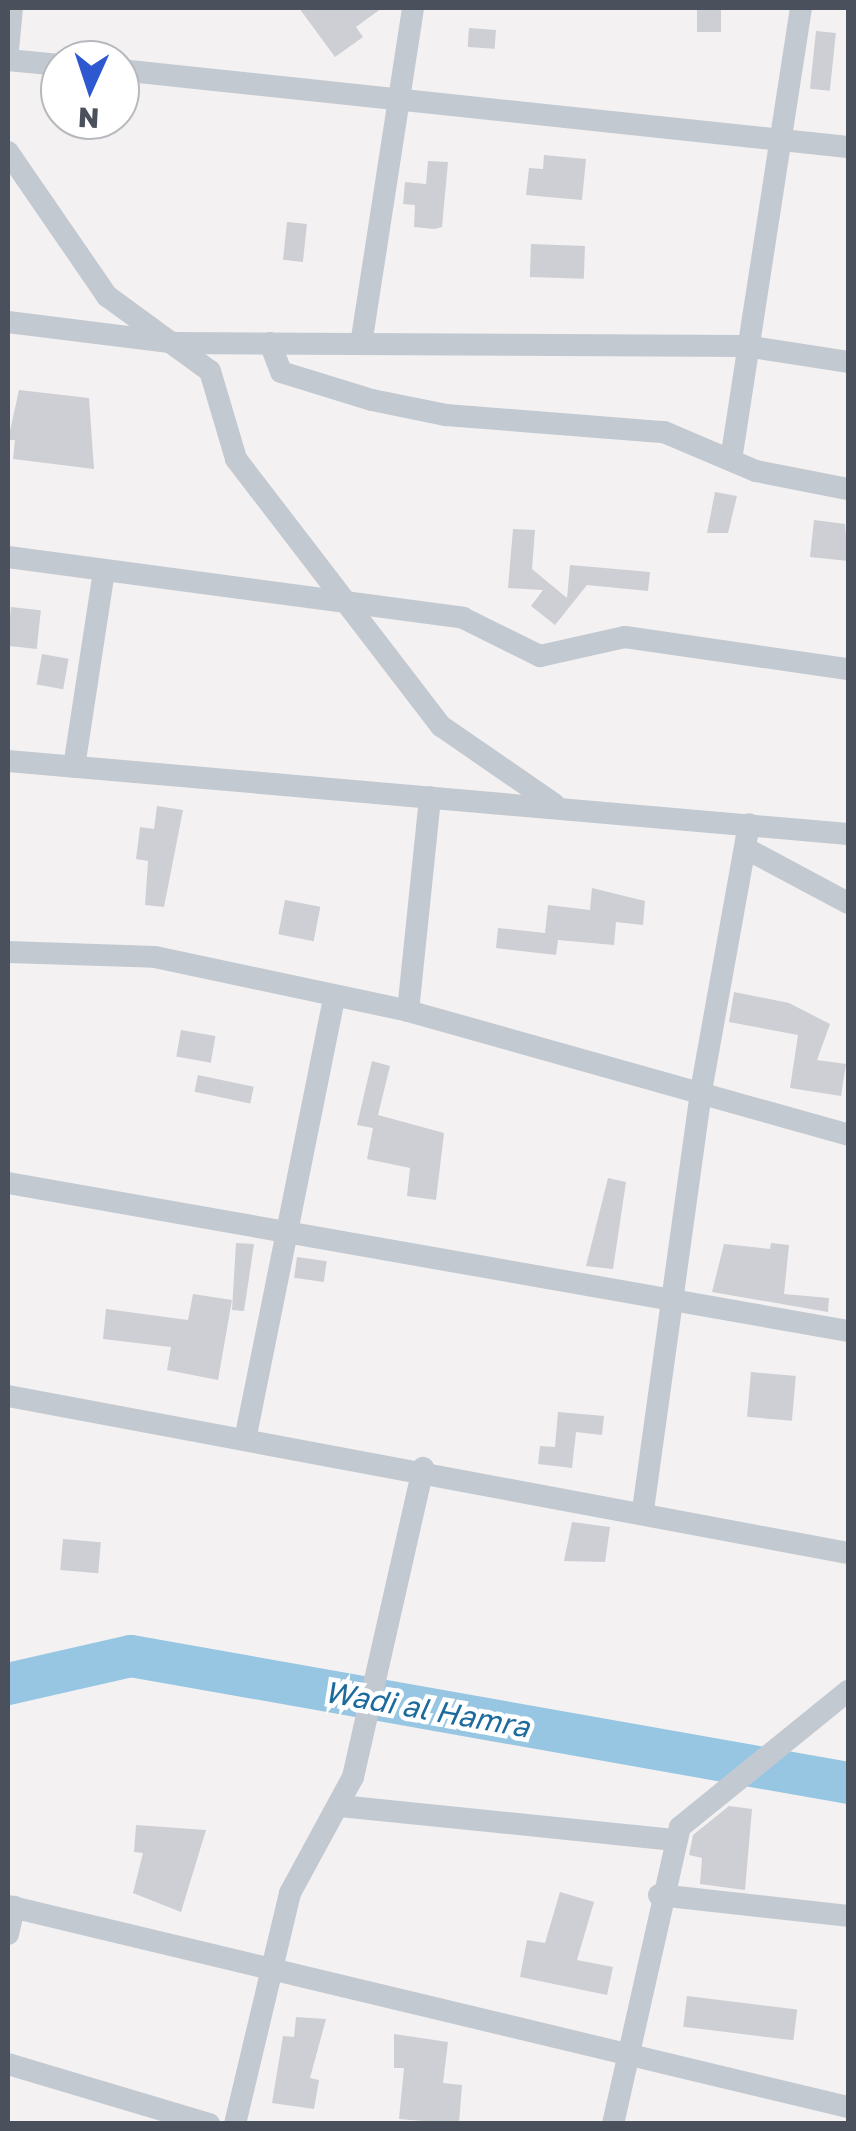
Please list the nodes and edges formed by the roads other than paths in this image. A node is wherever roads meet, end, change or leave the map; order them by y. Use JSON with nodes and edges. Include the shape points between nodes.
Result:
{"nodes":[{"id":1,"x":12,"y":8,"type":"edge"},
{"id":2,"x":413,"y":8,"type":"edge"},
{"id":3,"x":801,"y":8,"type":"edge"},
{"id":4,"x":8,"y":50,"type":"edge"},
{"id":5,"x":8,"y":60,"type":"edge"},
{"id":6,"x":40,"y":63,"type":"edge"},
{"id":7,"x":140,"y":72,"type":"edge"},
{"id":8,"x":401,"y":96,"type":"junction"},
{"id":9,"x":778,"y":142,"type":"junction"},
{"id":10,"x":848,"y":147,"type":"edge"},
{"id":11,"x":8,"y":152,"type":"edge"},
{"id":12,"x":8,"y":322,"type":"edge"},
{"id":13,"x":362,"y":338,"type":"junction"},
{"id":14,"x":176,"y":342,"type":"junction"},
{"id":15,"x":270,"y":343,"type":"junction"},
{"id":16,"x":745,"y":346,"type":"junction"},
{"id":17,"x":848,"y":362,"type":"edge"},
{"id":18,"x":731,"y":460,"type":"junction"},
{"id":19,"x":848,"y":489,"type":"edge"},
{"id":20,"x":8,"y":557,"type":"edge"},
{"id":21,"x":104,"y":570,"type":"junction"},
{"id":22,"x":343,"y":602,"type":"junction"},
{"id":23,"x":848,"y":669,"type":"edge"},
{"id":24,"x":8,"y":761,"type":"edge"},
{"id":25,"x":74,"y":766,"type":"junction"},
{"id":26,"x":430,"y":796,"type":"junction"},
{"id":27,"x":554,"y":804,"type":"junction"},
{"id":28,"x":749,"y":824,"type":"junction"},
{"id":29,"x":848,"y":834,"type":"edge"},
{"id":30,"x":745,"y":848,"type":"junction"},
{"id":31,"x":848,"y":902,"type":"edge"},
{"id":32,"x":8,"y":952,"type":"edge"},
{"id":33,"x":334,"y":997,"type":"junction"},
{"id":34,"x":408,"y":1011,"type":"junction"},
{"id":35,"x":701,"y":1091,"type":"junction"},
{"id":36,"x":848,"y":1135,"type":"edge"},
{"id":37,"x":8,"y":1183,"type":"edge"},
{"id":38,"x":286,"y":1234,"type":"junction"},
{"id":39,"x":672,"y":1305,"type":"junction"},
{"id":40,"x":848,"y":1331,"type":"edge"},
{"id":41,"x":8,"y":1396,"type":"edge"},
{"id":42,"x":246,"y":1435,"type":"junction"},
{"id":43,"x":423,"y":1468,"type":"junction"},
{"id":44,"x":643,"y":1510,"type":"junction"},
{"id":45,"x":848,"y":1553,"type":"edge"},
{"id":46,"x":848,"y":1691,"type":"edge"},
{"id":47,"x":340,"y":1806,"type":"junction"},
{"id":48,"x":674,"y":1840,"type":"junction"},
{"id":49,"x":659,"y":1895,"type":"junction"},
{"id":50,"x":10,"y":1907,"type":"edge"},
{"id":51,"x":848,"y":1916,"type":"edge"},
{"id":52,"x":8,"y":1934,"type":"edge"},
{"id":53,"x":270,"y":1967,"type":"junction"},
{"id":54,"x":627,"y":2049,"type":"junction"},
{"id":55,"x":8,"y":2064,"type":"edge"},
{"id":56,"x":848,"y":2107,"type":"edge"},
{"id":57,"x":209,"y":2124,"type":"edge"},
{"id":58,"x":235,"y":2124,"type":"edge"},
{"id":59,"x":613,"y":2124,"type":"edge"}],
"edges":[{"from":1,"to":4,"type":"street"},
{"from":2,"to":8,"type":"street"},
{"from":3,"to":9,"type":"street"},
{"from":5,"to":6,"type":"street"},
{"from":7,"to":8,"type":"street"},
{"from":8,"to":9,"type":"street"},
{"from":8,"to":13,"type":"street"},
{"from":9,"to":10,"type":"street"},
{"from":9,"to":16,"type":"street"},
{"from":11,"to":14,"type":"street","via":[[79,264],[134,318]]},
{"from":12,"to":14,"type":"street"},
{"from":13,"to":15,"type":"street"},
{"from":13,"to":16,"type":"street"},
{"from":14,"to":15,"type":"street"},
{"from":14,"to":22,"type":"street","via":[[210,371],[236,459]]},
{"from":15,"to":18,"type":"street","via":[[281,372],[372,400],[446,415],[664,432]]},
{"from":16,"to":17,"type":"street"},
{"from":16,"to":18,"type":"street"},
{"from":18,"to":19,"type":"street","via":[[790,482]]},
{"from":20,"to":21,"type":"street"},
{"from":21,"to":22,"type":"street"},
{"from":21,"to":25,"type":"street"},
{"from":22,"to":23,"type":"street","via":[[479,622],[540,656],[624,637]]},
{"from":22,"to":27,"type":"street","via":[[441,726]]},
{"from":24,"to":25,"type":"street"},
{"from":25,"to":26,"type":"street"},
{"from":26,"to":27,"type":"street"},
{"from":26,"to":34,"type":"street"},
{"from":27,"to":28,"type":"street"},
{"from":28,"to":29,"type":"street"},
{"from":28,"to":30,"type":"street"},
{"from":30,"to":31,"type":"street"},
{"from":30,"to":35,"type":"street"},
{"from":32,"to":33,"type":"street","via":[[155,957]]},
{"from":33,"to":34,"type":"street"},
{"from":33,"to":38,"type":"street"},
{"from":34,"to":35,"type":"street"},
{"from":35,"to":36,"type":"street"},
{"from":35,"to":39,"type":"street"},
{"from":37,"to":38,"type":"street"},
{"from":38,"to":39,"type":"street"},
{"from":38,"to":42,"type":"street"},
{"from":39,"to":40,"type":"street"},
{"from":39,"to":44,"type":"street"},
{"from":41,"to":42,"type":"street"},
{"from":42,"to":43,"type":"street"},
{"from":43,"to":44,"type":"street"},
{"from":43,"to":47,"type":"street"},
{"from":44,"to":45,"type":"street"},
{"from":46,"to":48,"type":"street","via":[[686,1819]]},
{"from":47,"to":48,"type":"street"},
{"from":47,"to":53,"type":"street","via":[[298,1877]]},
{"from":48,"to":49,"type":"street"},
{"from":49,"to":51,"type":"street"},
{"from":49,"to":54,"type":"street"},
{"from":50,"to":52,"type":"street"},
{"from":50,"to":53,"type":"street"},
{"from":53,"to":54,"type":"street"},
{"from":53,"to":58,"type":"street"},
{"from":54,"to":56,"type":"street"},
{"from":54,"to":59,"type":"street"},
{"from":55,"to":57,"type":"street"}]}
